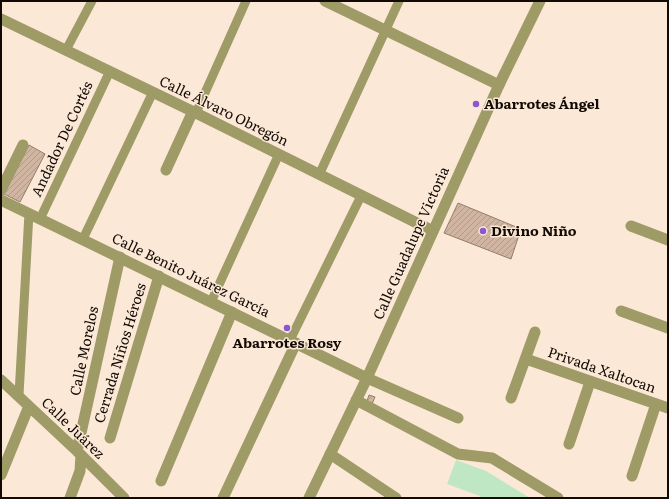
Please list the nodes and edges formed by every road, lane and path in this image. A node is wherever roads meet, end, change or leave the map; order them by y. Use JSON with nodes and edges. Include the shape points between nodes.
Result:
{"nodes":[{"id":1,"x":92,"y":1,"type":"edge"},
{"id":2,"x":246,"y":1,"type":"edge"},
{"id":3,"x":325,"y":1,"type":"edge"},
{"id":4,"x":399,"y":1,"type":"edge"},
{"id":5,"x":540,"y":1,"type":"edge"},
{"id":6,"x":1,"y":19,"type":"edge"},
{"id":7,"x":386,"y":32,"type":"junction"},
{"id":8,"x":66,"y":50,"type":"junction"},
{"id":9,"x":110,"y":71,"type":"junction"},
{"id":10,"x":499,"y":85,"type":"junction"},
{"id":11,"x":152,"y":92,"type":"junction"},
{"id":12,"x":195,"y":112,"type":"junction"},
{"id":13,"x":23,"y":145,"type":"dead end"},
{"id":14,"x":279,"y":154,"type":"junction"},
{"id":15,"x":166,"y":170,"type":"dead end"},
{"id":16,"x":319,"y":175,"type":"junction"},
{"id":17,"x":1,"y":190,"type":"edge"},
{"id":18,"x":361,"y":196,"type":"junction"},
{"id":19,"x":1,"y":200,"type":"edge"},
{"id":20,"x":29,"y":213,"type":"junction"},
{"id":21,"x":40,"y":219,"type":"junction"},
{"id":22,"x":631,"y":226,"type":"dead end"},
{"id":23,"x":433,"y":231,"type":"junction"},
{"id":24,"x":83,"y":239,"type":"junction"},
{"id":25,"x":668,"y":240,"type":"edge"},
{"id":26,"x":120,"y":258,"type":"junction"},
{"id":27,"x":159,"y":276,"type":"junction"},
{"id":28,"x":211,"y":302,"type":"junction"},
{"id":29,"x":232,"y":312,"type":"junction"},
{"id":30,"x":621,"y":312,"type":"dead end"},
{"id":31,"x":668,"y":328,"type":"edge"},
{"id":32,"x":535,"y":332,"type":"dead end"},
{"id":33,"x":293,"y":342,"type":"junction"},
{"id":34,"x":526,"y":359,"type":"junction"},
{"id":35,"x":367,"y":378,"type":"junction"},
{"id":36,"x":1,"y":380,"type":"edge"},
{"id":37,"x":590,"y":382,"type":"junction"},
{"id":38,"x":18,"y":395,"type":"junction"},
{"id":39,"x":511,"y":398,"type":"dead end"},
{"id":40,"x":356,"y":400,"type":"junction"},
{"id":41,"x":656,"y":404,"type":"junction"},
{"id":42,"x":29,"y":406,"type":"junction"},
{"id":43,"x":668,"y":408,"type":"edge"},
{"id":44,"x":458,"y":418,"type":"dead end"},
{"id":45,"x":110,"y":438,"type":"dead end"},
{"id":46,"x":569,"y":444,"type":"dead end"},
{"id":47,"x":79,"y":453,"type":"junction"},
{"id":48,"x":330,"y":454,"type":"junction"},
{"id":49,"x":1,"y":475,"type":"edge"},
{"id":50,"x":632,"y":476,"type":"dead end"},
{"id":51,"x":161,"y":481,"type":"dead end"},
{"id":52,"x":70,"y":498,"type":"edge"},
{"id":53,"x":124,"y":498,"type":"edge"},
{"id":54,"x":223,"y":498,"type":"edge"},
{"id":55,"x":309,"y":498,"type":"edge"},
{"id":56,"x":396,"y":498,"type":"edge"},
{"id":57,"x":558,"y":498,"type":"edge"}],
"edges":[{"from":1,"to":8,"type":"street"},
{"from":2,"to":12,"type":"street"},
{"from":3,"to":7,"type":"street"},
{"from":4,"to":7,"type":"street"},
{"from":5,"to":10,"type":"street","name":"Calle Guadalupe Victoria"},
{"from":6,"to":8,"type":"street","name":"Calle Álvaro Obregón"},
{"from":7,"to":10,"type":"street"},
{"from":7,"to":16,"type":"street"},
{"from":8,"to":9,"type":"street","name":"Calle Álvaro Obregón"},
{"from":9,"to":11,"type":"street","name":"Calle Álvaro Obregón"},
{"from":9,"to":21,"type":"street","name":"Andador De Cortés"},
{"from":10,"to":23,"type":"street","name":"Calle Guadalupe Victoria"},
{"from":11,"to":12,"type":"street","name":"Calle Álvaro Obregón"},
{"from":11,"to":24,"type":"street"},
{"from":12,"to":14,"type":"street","name":"Calle Álvaro Obregón"},
{"from":12,"to":15,"type":"street"},
{"from":13,"to":17,"type":"street"},
{"from":14,"to":16,"type":"street","name":"Calle Álvaro Obregón"},
{"from":14,"to":28,"type":"street"},
{"from":16,"to":18,"type":"street","name":"Calle Álvaro Obregón"},
{"from":18,"to":23,"type":"street","name":"Calle Álvaro Obregón"},
{"from":18,"to":33,"type":"street"},
{"from":19,"to":20,"type":"street","name":"Calle Benito Juárez García"},
{"from":20,"to":21,"type":"street","name":"Calle Benito Juárez García"},
{"from":20,"to":38,"type":"street"},
{"from":21,"to":24,"type":"street","name":"Calle Benito Juárez García"},
{"from":22,"to":25,"type":"street"},
{"from":23,"to":35,"type":"street","name":"Calle Guadalupe Victoria"},
{"from":24,"to":26,"type":"street","name":"Calle Benito Juárez García"},
{"from":26,"to":27,"type":"street","name":"Calle Benito Juárez García"},
{"from":26,"to":47,"type":"street","name":"Calle Morelos"},
{"from":27,"to":28,"type":"street","name":"Calle Benito Juárez García"},
{"from":27,"to":45,"type":"street","name":"Cerrada Niños Héroes"},
{"from":28,"to":29,"type":"street","name":"Calle Benito Juárez García"},
{"from":29,"to":33,"type":"street","name":"Calle Benito Juárez García"},
{"from":29,"to":51,"type":"street"},
{"from":30,"to":31,"type":"street"},
{"from":32,"to":34,"type":"street"},
{"from":33,"to":35,"type":"street","name":"Calle Benito Juárez García"},
{"from":33,"to":54,"type":"street"},
{"from":34,"to":37,"type":"street","name":"Privada Xaltocan"},
{"from":34,"to":39,"type":"street"},
{"from":35,"to":40,"type":"street","name":"Calle Guadalupe Victoria"},
{"from":35,"to":44,"type":"street","name":"Calle Benito Juárez García"},
{"from":36,"to":38,"type":"street","name":"Calle Juárez"},
{"from":37,"to":41,"type":"street","name":"Privada Xaltocan"},
{"from":37,"to":46,"type":"street"},
{"from":38,"to":42,"type":"street","name":"Calle Juárez"},
{"from":40,"to":48,"type":"street","name":"Calle Guadalupe Victoria"},
{"from":40,"to":57,"type":"street","via":[[458,454],[492,458]]},
{"from":41,"to":43,"type":"street","name":"Privada Xaltocan"},
{"from":41,"to":50,"type":"street"},
{"from":42,"to":47,"type":"street","name":"Calle Juárez"},
{"from":42,"to":49,"type":"street"},
{"from":47,"to":52,"type":"street","name":"Calle Morelos","via":[[80,471]]},
{"from":47,"to":53,"type":"street","name":"Calle Juárez"},
{"from":48,"to":55,"type":"street","name":"Calle Guadalupe Victoria"},
{"from":48,"to":56,"type":"street"}]}
